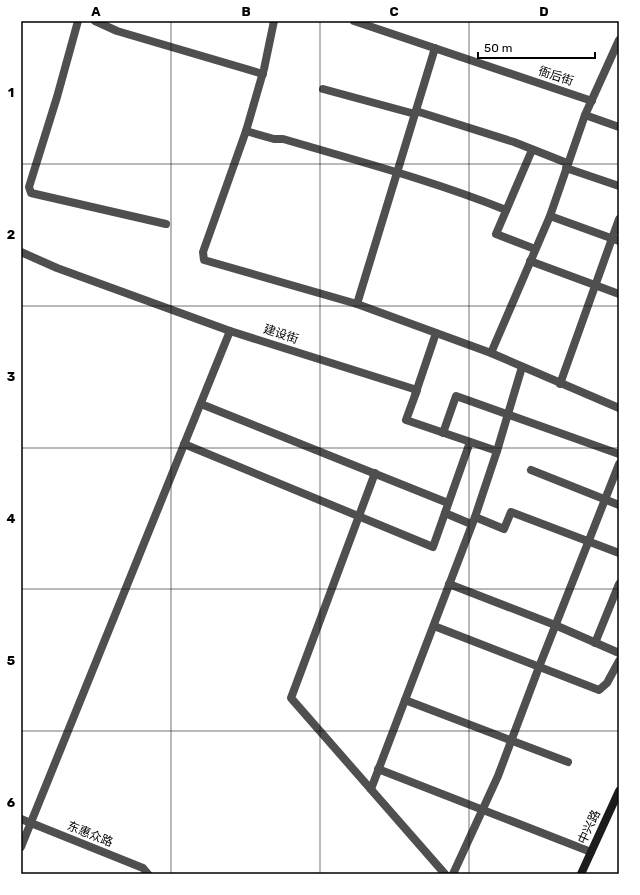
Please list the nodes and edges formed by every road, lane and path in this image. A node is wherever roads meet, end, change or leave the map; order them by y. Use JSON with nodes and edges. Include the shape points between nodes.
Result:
{"nodes":[{"id":1,"x":78,"y":21,"type":"edge"},
{"id":2,"x":95,"y":21,"type":"edge"},
{"id":3,"x":274,"y":21,"type":"edge"},
{"id":4,"x":354,"y":21,"type":"edge"},
{"id":5,"x":619,"y":40,"type":"edge"},
{"id":6,"x":434,"y":48,"type":"junction"},
{"id":7,"x":263,"y":74,"type":"junction"},
{"id":8,"x":323,"y":89,"type":"dead end"},
{"id":9,"x":592,"y":101,"type":"junction"},
{"id":10,"x":415,"y":113,"type":"junction"},
{"id":11,"x":585,"y":115,"type":"junction"},
{"id":12,"x":619,"y":128,"type":"edge"},
{"id":13,"x":246,"y":131,"type":"junction"},
{"id":14,"x":532,"y":150,"type":"junction"},
{"id":15,"x":566,"y":165,"type":"junction"},
{"id":16,"x":397,"y":173,"type":"junction"},
{"id":17,"x":619,"y":186,"type":"edge"},
{"id":18,"x":506,"y":210,"type":"junction"},
{"id":19,"x":550,"y":216,"type":"junction"},
{"id":20,"x":619,"y":219,"type":"edge"},
{"id":21,"x":166,"y":224,"type":"dead end"},
{"id":22,"x":616,"y":240,"type":"edge"},
{"id":23,"x":536,"y":249,"type":"junction"},
{"id":24,"x":21,"y":252,"type":"edge"},
{"id":25,"x":530,"y":261,"type":"junction"},
{"id":26,"x":595,"y":285,"type":"junction"},
{"id":27,"x":619,"y":294,"type":"edge"},
{"id":28,"x":357,"y":304,"type":"junction"},
{"id":29,"x":230,"y":331,"type":"junction"},
{"id":30,"x":436,"y":333,"type":"junction"},
{"id":31,"x":491,"y":353,"type":"junction"},
{"id":32,"x":522,"y":367,"type":"junction"},
{"id":33,"x":560,"y":384,"type":"junction"},
{"id":34,"x":417,"y":390,"type":"junction"},
{"id":35,"x":201,"y":404,"type":"junction"},
{"id":36,"x":619,"y":408,"type":"edge"},
{"id":37,"x":508,"y":414,"type":"junction"},
{"id":38,"x":443,"y":432,"type":"junction"},
{"id":39,"x":470,"y":442,"type":"junction"},
{"id":40,"x":184,"y":444,"type":"junction"},
{"id":41,"x":497,"y":451,"type":"junction"},
{"id":42,"x":619,"y":454,"type":"edge"},
{"id":43,"x":619,"y":464,"type":"edge"},
{"id":44,"x":531,"y":470,"type":"dead end"},
{"id":45,"x":375,"y":473,"type":"junction"},
{"id":46,"x":605,"y":500,"type":"junction"},
{"id":47,"x":448,"y":503,"type":"junction"},
{"id":48,"x":619,"y":505,"type":"edge"},
{"id":49,"x":445,"y":513,"type":"junction"},
{"id":50,"x":358,"y":516,"type":"junction"},
{"id":51,"x":473,"y":521,"type":"junction"},
{"id":52,"x":588,"y":542,"type":"junction"},
{"id":53,"x":619,"y":553,"type":"edge"},
{"id":54,"x":450,"y":584,"type":"junction"},
{"id":55,"x":619,"y":584,"type":"edge"},
{"id":56,"x":434,"y":626,"type":"junction"},
{"id":57,"x":555,"y":626,"type":"junction"},
{"id":58,"x":595,"y":643,"type":"junction"},
{"id":59,"x":619,"y":654,"type":"edge"},
{"id":60,"x":619,"y":661,"type":"edge"},
{"id":61,"x":539,"y":667,"type":"junction"},
{"id":62,"x":405,"y":700,"type":"junction"},
{"id":63,"x":512,"y":741,"type":"junction"},
{"id":64,"x":568,"y":762,"type":"dead end"},
{"id":65,"x":378,"y":769,"type":"junction"},
{"id":66,"x":371,"y":789,"type":"junction"},
{"id":67,"x":619,"y":791,"type":"edge"},
{"id":68,"x":483,"y":810,"type":"junction"},
{"id":69,"x":21,"y":819,"type":"edge"},
{"id":70,"x":30,"y":823,"type":"junction"},
{"id":71,"x":21,"y":847,"type":"edge"},
{"id":72,"x":591,"y":852,"type":"junction"},
{"id":73,"x":148,"y":874,"type":"edge"},
{"id":74,"x":445,"y":874,"type":"edge"},
{"id":75,"x":453,"y":874,"type":"edge"},
{"id":76,"x":581,"y":874,"type":"edge"}],
"edges":[{"from":1,"to":21,"type":"street","via":[[29,187],[31,193]]},
{"from":2,"to":7,"type":"street","via":[[117,31]]},
{"from":3,"to":7,"type":"street"},
{"from":4,"to":6,"type":"street","name":"衙后街"},
{"from":5,"to":9,"type":"street"},
{"from":6,"to":9,"type":"street","name":"衙后街"},
{"from":6,"to":10,"type":"street"},
{"from":7,"to":13,"type":"street"},
{"from":8,"to":10,"type":"street"},
{"from":9,"to":11,"type":"street"},
{"from":10,"to":14,"type":"street","via":[[514,142]]},
{"from":10,"to":16,"type":"street"},
{"from":11,"to":12,"type":"street"},
{"from":11,"to":15,"type":"street"},
{"from":13,"to":16,"type":"street","via":[[283,139]]},
{"from":13,"to":28,"type":"street","via":[[203,252],[204,260]]},
{"from":14,"to":15,"type":"street"},
{"from":14,"to":18,"type":"street"},
{"from":15,"to":17,"type":"street"},
{"from":15,"to":19,"type":"street"},
{"from":16,"to":18,"type":"street","via":[[477,198]]},
{"from":16,"to":28,"type":"street"},
{"from":18,"to":23,"type":"street","via":[[496,234]]},
{"from":19,"to":22,"type":"street"},
{"from":19,"to":23,"type":"street"},
{"from":20,"to":22,"type":"street"},
{"from":22,"to":26,"type":"street"},
{"from":23,"to":25,"type":"street"},
{"from":24,"to":29,"type":"street","name":"建设街","via":[[57,268]]},
{"from":25,"to":26,"type":"street"},
{"from":25,"to":31,"type":"street"},
{"from":26,"to":27,"type":"street"},
{"from":26,"to":33,"type":"street"},
{"from":28,"to":30,"type":"street"},
{"from":29,"to":34,"type":"street","name":"建设街"},
{"from":29,"to":35,"type":"street"},
{"from":30,"to":31,"type":"street"},
{"from":30,"to":34,"type":"street"},
{"from":31,"to":32,"type":"street"},
{"from":32,"to":33,"type":"street"},
{"from":32,"to":37,"type":"street"},
{"from":33,"to":36,"type":"street"},
{"from":34,"to":38,"type":"street","via":[[406,420]]},
{"from":35,"to":40,"type":"street"},
{"from":35,"to":45,"type":"street"},
{"from":37,"to":38,"type":"street","via":[[456,396]]},
{"from":37,"to":41,"type":"street"},
{"from":37,"to":42,"type":"street"},
{"from":38,"to":39,"type":"street"},
{"from":39,"to":41,"type":"street"},
{"from":39,"to":47,"type":"street"},
{"from":40,"to":50,"type":"street"},
{"from":40,"to":70,"type":"street"},
{"from":41,"to":51,"type":"street"},
{"from":43,"to":46,"type":"street"},
{"from":44,"to":46,"type":"street"},
{"from":45,"to":47,"type":"street"},
{"from":45,"to":50,"type":"street"},
{"from":46,"to":48,"type":"street"},
{"from":46,"to":52,"type":"street"},
{"from":47,"to":49,"type":"street"},
{"from":49,"to":50,"type":"street","via":[[433,547]]},
{"from":49,"to":51,"type":"street"},
{"from":50,"to":66,"type":"street","via":[[291,698]]},
{"from":51,"to":52,"type":"street","via":[[504,529],[511,512]]},
{"from":51,"to":54,"type":"street"},
{"from":52,"to":53,"type":"street"},
{"from":52,"to":57,"type":"street"},
{"from":54,"to":56,"type":"street"},
{"from":54,"to":57,"type":"street"},
{"from":55,"to":58,"type":"street"},
{"from":56,"to":61,"type":"street"},
{"from":56,"to":62,"type":"street"},
{"from":57,"to":58,"type":"street"},
{"from":57,"to":61,"type":"street"},
{"from":58,"to":59,"type":"street"},
{"from":60,"to":61,"type":"street","via":[[607,683],[599,690]]},
{"from":61,"to":63,"type":"street"},
{"from":62,"to":63,"type":"street"},
{"from":62,"to":65,"type":"street"},
{"from":63,"to":64,"type":"street"},
{"from":63,"to":68,"type":"street"},
{"from":65,"to":66,"type":"street"},
{"from":65,"to":68,"type":"street"},
{"from":66,"to":74,"type":"street"},
{"from":67,"to":72,"type":"main road","name":"中兴路"},
{"from":68,"to":72,"type":"street"},
{"from":68,"to":75,"type":"street"},
{"from":69,"to":70,"type":"street","name":"东惠众路"},
{"from":70,"to":71,"type":"street"},
{"from":70,"to":73,"type":"street","name":"东惠众路","via":[[143,868]]},
{"from":72,"to":76,"type":"main road","name":"中兴路"}]}
